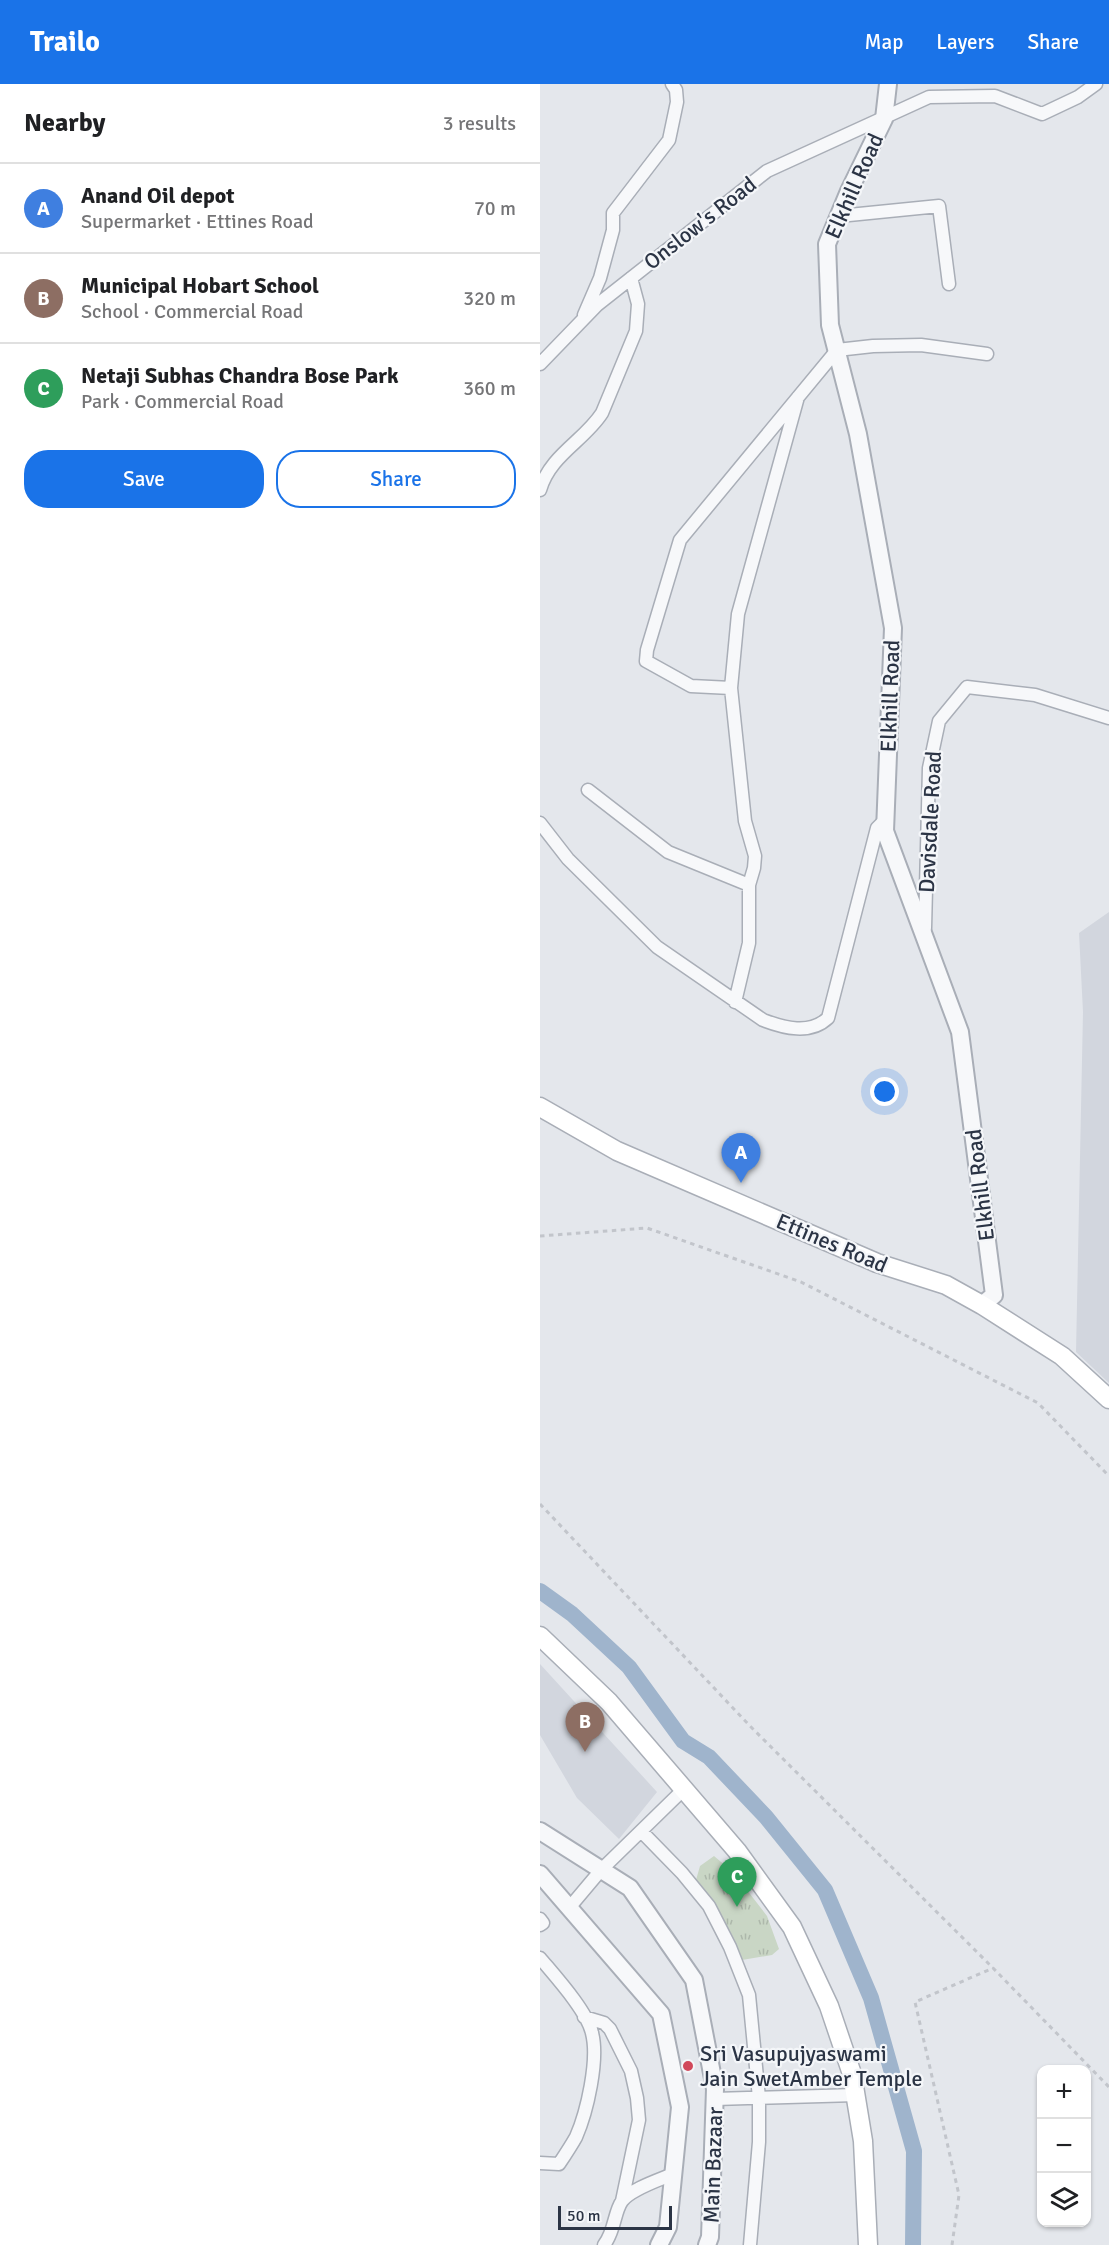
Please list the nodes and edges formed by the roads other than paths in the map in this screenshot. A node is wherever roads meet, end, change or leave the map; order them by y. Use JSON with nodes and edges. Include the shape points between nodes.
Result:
{"nodes":[{"id":1,"x":672,"y":84,"type":"edge"},
{"id":2,"x":1096,"y":84,"type":"edge"},
{"id":3,"x":887,"y":85,"type":"edge"},
{"id":4,"x":884,"y":119,"type":"junction"},
{"id":5,"x":839,"y":216,"type":"junction"},
{"id":6,"x":631,"y":278,"type":"junction"},
{"id":7,"x":949,"y":284,"type":"dead end"},
{"id":8,"x":581,"y":322,"type":"junction"},
{"id":9,"x":837,"y":350,"type":"junction"},
{"id":10,"x":987,"y":354,"type":"dead end"},
{"id":11,"x":540,"y":364,"type":"edge"},
{"id":12,"x":798,"y":397,"type":"junction"},
{"id":13,"x":540,"y":490,"type":"edge"},
{"id":14,"x":731,"y":687,"type":"junction"},
{"id":15,"x":1109,"y":718,"type":"edge"},
{"id":16,"x":588,"y":790,"type":"dead end"},
{"id":17,"x":885,"y":820,"type":"junction"},
{"id":18,"x":540,"y":823,"type":"edge"},
{"id":19,"x":749,"y":885,"type":"junction"},
{"id":20,"x":924,"y":934,"type":"junction"},
{"id":21,"x":735,"y":1002,"type":"junction"},
{"id":22,"x":540,"y":1107,"type":"edge"},
{"id":23,"x":982,"y":1305,"type":"junction"},
{"id":24,"x":1109,"y":1400,"type":"edge"},
{"id":25,"x":540,"y":1636,"type":"edge"},
{"id":26,"x":684,"y":1789,"type":"junction"},
{"id":27,"x":540,"y":1831,"type":"edge"},
{"id":28,"x":641,"y":1831,"type":"junction"},
{"id":29,"x":601,"y":1870,"type":"junction"},
{"id":30,"x":540,"y":1874,"type":"edge"},
{"id":31,"x":569,"y":1908,"type":"junction"},
{"id":32,"x":540,"y":1919,"type":"edge"},
{"id":33,"x":540,"y":1925,"type":"edge"},
{"id":34,"x":540,"y":1958,"type":"edge"},
{"id":35,"x":584,"y":2017,"type":"junction"},
{"id":36,"x":855,"y":2096,"type":"junction"},
{"id":37,"x":759,"y":2098,"type":"junction"},
{"id":38,"x":715,"y":2099,"type":"junction"},
{"id":39,"x":540,"y":2163,"type":"edge"},
{"id":40,"x":673,"y":2174,"type":"junction"},
{"id":41,"x":622,"y":2201,"type":"junction"},
{"id":42,"x":604,"y":2245,"type":"edge"},
{"id":43,"x":658,"y":2245,"type":"edge"},
{"id":44,"x":707,"y":2245,"type":"edge"},
{"id":45,"x":750,"y":2245,"type":"edge"},
{"id":46,"x":868,"y":2245,"type":"edge"}],
"edges":[{"from":1,"to":8,"type":"street","via":[[677,102],[669,140],[613,213],[613,230],[600,278]]},
{"from":2,"to":4,"type":"street","name":"Onslow's Road","via":[[1042,114],[995,96],[929,97]]},
{"from":3,"to":4,"type":"street","name":"Elkhill Road"},
{"from":4,"to":5,"type":"street","name":"Elkhill Road"},
{"from":4,"to":6,"type":"street","name":"Onslow's Road","via":[[767,171]]},
{"from":5,"to":7,"type":"street","via":[[939,206]]},
{"from":5,"to":9,"type":"street","name":"Elkhill Road","via":[[827,244],[830,325]]},
{"from":6,"to":8,"type":"street","name":"Onslow's Road"},
{"from":6,"to":13,"type":"street","via":[[638,304],[636,331],[602,413],[561,454]]},
{"from":8,"to":11,"type":"street","name":"Onslow's Road"},
{"from":9,"to":10,"type":"street","via":[[921,345]]},
{"from":9,"to":12,"type":"street"},
{"from":9,"to":17,"type":"street","name":"Elkhill Road","via":[[858,434],[893,628]]},
{"from":12,"to":14,"type":"street","via":[[738,614]]},
{"from":12,"to":14,"type":"street","via":[[680,540],[647,650],[646,661],[691,686]]},
{"from":14,"to":19,"type":"street","via":[[745,821],[754,856]]},
{"from":15,"to":20,"type":"street","name":"Davisdale Road","via":[[1035,695],[967,687],[939,720],[929,768]]},
{"from":16,"to":19,"type":"street","via":[[668,852]]},
{"from":17,"to":20,"type":"street","name":"Elkhill Road","via":[[885,831]]},
{"from":17,"to":21,"type":"street","via":[[877,828],[828,1018],[819,1026],[781,1027]]},
{"from":18,"to":21,"type":"street","via":[[568,859],[657,946]]},
{"from":19,"to":21,"type":"street","via":[[749,943]]},
{"from":20,"to":23,"type":"street","name":"Elkhill Road","via":[[960,1032],[994,1295]]},
{"from":22,"to":23,"type":"main road","name":"Ettines Road","via":[[617,1151],[877,1263],[946,1285]]},
{"from":23,"to":24,"type":"main road","name":"Ettines Road","via":[[1062,1356]]},
{"from":25,"to":26,"type":"main road","via":[[609,1702]]},
{"from":26,"to":28,"type":"street"},
{"from":26,"to":36,"type":"main road","via":[[737,1851],[792,1927],[829,2006],[852,2074]]},
{"from":27,"to":29,"type":"street","name":"Main Bazaar"},
{"from":28,"to":29,"type":"street"},
{"from":28,"to":37,"type":"street","via":[[709,1906],[730,1947],[749,1995]]},
{"from":29,"to":31,"type":"street"},
{"from":29,"to":38,"type":"street","name":"Main Bazaar","via":[[630,1888],[694,1980]]},
{"from":30,"to":31,"type":"street"},
{"from":31,"to":40,"type":"street","via":[[662,2014],[680,2107]]},
{"from":32,"to":33,"type":"street"},
{"from":34,"to":35,"type":"street"},
{"from":35,"to":39,"type":"street","via":[[592,2033],[593,2068],[576,2137],[559,2164]]},
{"from":35,"to":41,"type":"street","via":[[610,2029],[631,2071],[637,2098],[639,2120]]},
{"from":36,"to":37,"type":"street"},
{"from":36,"to":46,"type":"main road","via":[[862,2141]]},
{"from":37,"to":38,"type":"street"},
{"from":37,"to":45,"type":"street"},
{"from":38,"to":44,"type":"street","name":"Main Bazaar"},
{"from":40,"to":41,"type":"street"},
{"from":40,"to":43,"type":"street","via":[[668,2227]]},
{"from":41,"to":42,"type":"street"}]}
